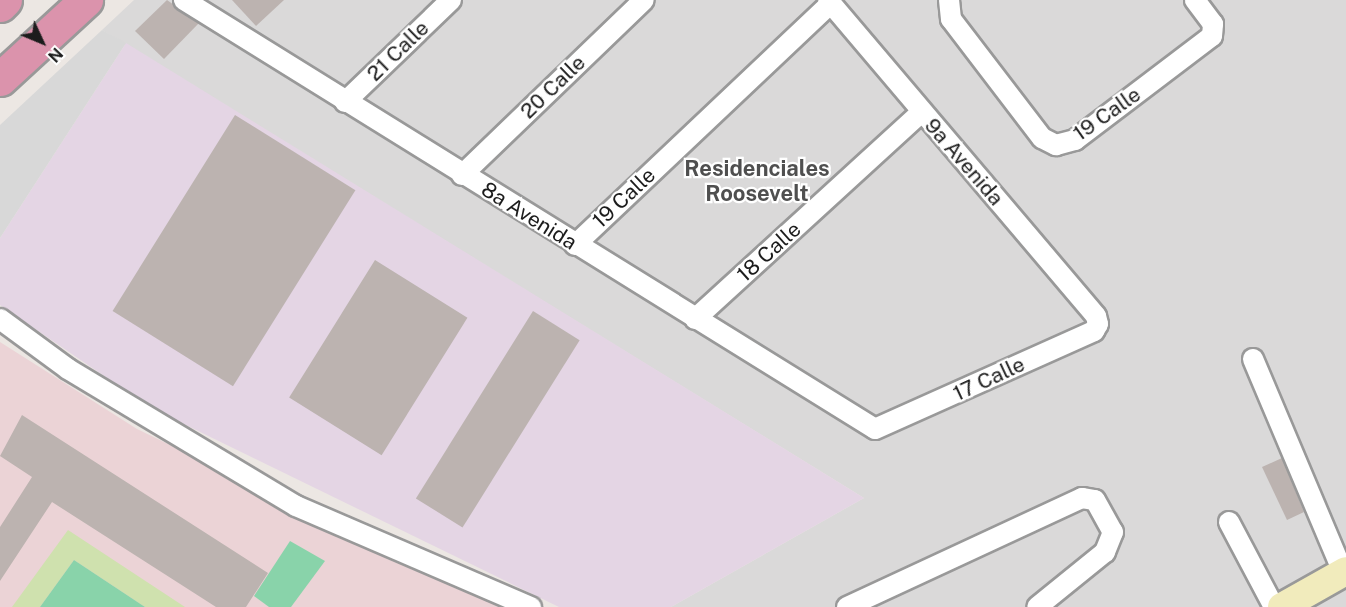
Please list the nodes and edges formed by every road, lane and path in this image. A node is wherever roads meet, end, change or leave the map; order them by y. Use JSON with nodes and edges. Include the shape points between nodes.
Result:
{"nodes":[{"id":1,"x":5,"y":0,"type":"edge"},
{"id":2,"x":86,"y":0,"type":"edge"},
{"id":3,"x":184,"y":0,"type":"edge"},
{"id":4,"x":451,"y":0,"type":"edge"},
{"id":5,"x":644,"y":0,"type":"edge"},
{"id":6,"x":949,"y":0,"type":"edge"},
{"id":7,"x":1195,"y":0,"type":"edge"},
{"id":8,"x":829,"y":2,"type":"edge"},
{"id":9,"x":0,"y":5,"type":"edge"},
{"id":10,"x":0,"y":79,"type":"edge"},
{"id":11,"x":345,"y":102,"type":"junction"},
{"id":12,"x":922,"y":112,"type":"junction"},
{"id":13,"x":462,"y":175,"type":"junction"},
{"id":14,"x":575,"y":245,"type":"junction"},
{"id":15,"x":0,"y":319,"type":"edge"},
{"id":16,"x":695,"y":319,"type":"junction"},
{"id":17,"x":1098,"y":324,"type":"joint"},
{"id":18,"x":1253,"y":359,"type":"dead end"},
{"id":19,"x":875,"y":429,"type":"joint"},
{"id":20,"x":1229,"y":522,"type":"dead end"},
{"id":21,"x":1345,"y":572,"type":"edge"},
{"id":22,"x":879,"y":601,"type":"edge"},
{"id":23,"x":531,"y":607,"type":"edge"},
{"id":24,"x":847,"y":607,"type":"edge"},
{"id":25,"x":1037,"y":607,"type":"edge"},
{"id":26,"x":1274,"y":607,"type":"edge"},
{"id":27,"x":1282,"y":607,"type":"edge"}],
"edges":[{"from":1,"to":9,"type":"highway"},
{"from":2,"to":10,"type":"highway"},
{"from":3,"to":11,"type":"street","name":"8a Avenida"},
{"from":4,"to":11,"type":"street","name":"21 Calle"},
{"from":5,"to":13,"type":"street","name":"20 Calle"},
{"from":6,"to":7,"type":"street","name":"19 Calle","via":[[951,19],[1042,138],[1056,144],[1075,140],[1212,36],[1213,24]]},
{"from":8,"to":12,"type":"street","name":"9a Avenida"},
{"from":8,"to":14,"type":"street","name":"19 Calle"},
{"from":11,"to":13,"type":"street","name":"8a Avenida"},
{"from":12,"to":16,"type":"street","name":"18 Calle"},
{"from":12,"to":17,"type":"street","name":"9a Avenida","via":[[1096,316]]},
{"from":13,"to":14,"type":"street","name":"8a Avenida"},
{"from":14,"to":16,"type":"street","name":"8a Avenida"},
{"from":15,"to":23,"type":"street","via":[[68,369],[296,506]]},
{"from":16,"to":19,"type":"street","name":"8a Avenida"},
{"from":17,"to":19,"type":"street","name":"17 Calle","via":[[1094,331]]},
{"from":18,"to":21,"type":"street"},
{"from":20,"to":26,"type":"street"},
{"from":21,"to":27,"type":"main road"},
{"from":22,"to":24,"type":"street"},
{"from":22,"to":25,"type":"street","via":[[1082,498],[1095,501],[1113,532],[1105,552]]}]}
